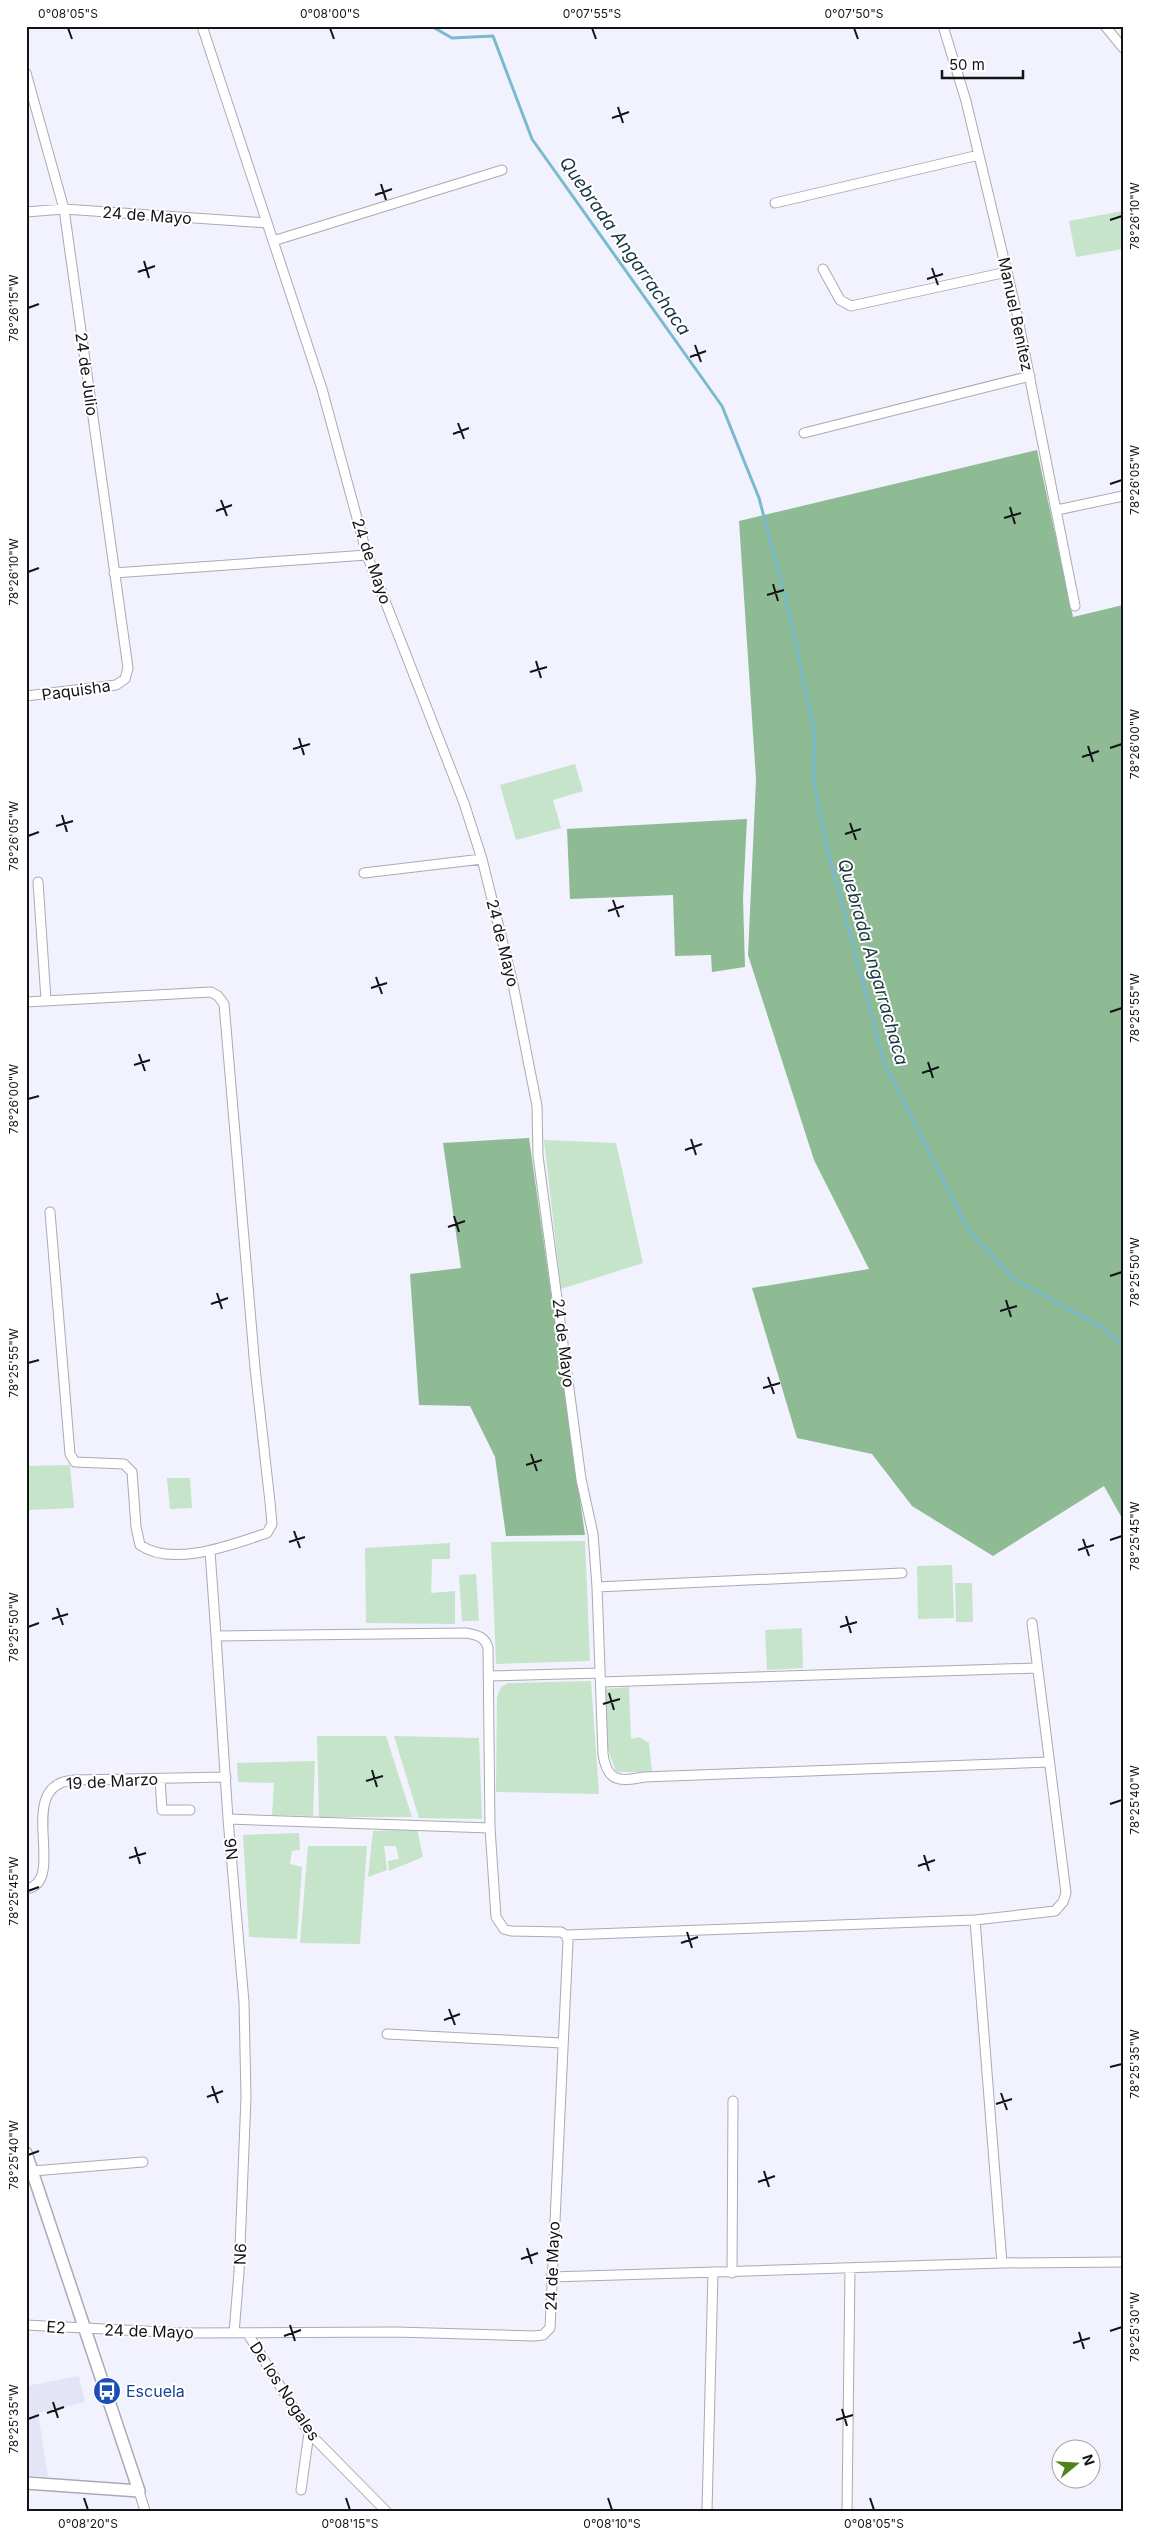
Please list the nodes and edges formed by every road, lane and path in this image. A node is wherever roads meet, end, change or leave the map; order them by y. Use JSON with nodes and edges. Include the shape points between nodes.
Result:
{"nodes":[{"id":1,"x":202,"y":26,"type":"edge"},
{"id":2,"x":943,"y":26,"type":"edge"},
{"id":3,"x":1105,"y":26,"type":"edge"},
{"id":4,"x":1123,"y":48,"type":"edge"},
{"id":5,"x":26,"y":73,"type":"edge"},
{"id":6,"x":979,"y":155,"type":"junction"},
{"id":7,"x":502,"y":170,"type":"dead end"},
{"id":8,"x":775,"y":203,"type":"dead end"},
{"id":9,"x":64,"y":209,"type":"junction"},
{"id":10,"x":26,"y":212,"type":"edge"},
{"id":11,"x":267,"y":223,"type":"junction"},
{"id":12,"x":273,"y":241,"type":"junction"},
{"id":13,"x":823,"y":269,"type":"dead end"},
{"id":14,"x":1007,"y":272,"type":"junction"},
{"id":15,"x":1030,"y":376,"type":"junction"},
{"id":16,"x":804,"y":433,"type":"dead end"},
{"id":17,"x":1123,"y":496,"type":"edge"},
{"id":18,"x":1057,"y":510,"type":"junction"},
{"id":19,"x":367,"y":555,"type":"junction"},
{"id":20,"x":114,"y":573,"type":"junction"},
{"id":21,"x":1075,"y":606,"type":"dead end"},
{"id":22,"x":125,"y":679,"type":"joint"},
{"id":23,"x":26,"y":696,"type":"edge"},
{"id":24,"x":482,"y":859,"type":"junction"},
{"id":25,"x":364,"y":874,"type":"dead end"},
{"id":26,"x":38,"y":882,"type":"dead end"},
{"id":27,"x":46,"y":1000,"type":"junction"},
{"id":28,"x":26,"y":1002,"type":"edge"},
{"id":29,"x":50,"y":1212,"type":"dead end"},
{"id":30,"x":210,"y":1551,"type":"junction"},
{"id":31,"x":902,"y":1573,"type":"dead end"},
{"id":32,"x":597,"y":1587,"type":"junction"},
{"id":33,"x":1032,"y":1623,"type":"dead end"},
{"id":34,"x":216,"y":1636,"type":"junction"},
{"id":35,"x":1036,"y":1668,"type":"junction"},
{"id":36,"x":489,"y":1676,"type":"junction"},
{"id":37,"x":600,"y":1677,"type":"junction"},
{"id":38,"x":1049,"y":1762,"type":"junction"},
{"id":39,"x":226,"y":1777,"type":"junction"},
{"id":40,"x":160,"y":1779,"type":"junction"},
{"id":41,"x":190,"y":1810,"type":"dead end"},
{"id":42,"x":228,"y":1818,"type":"junction"},
{"id":43,"x":490,"y":1828,"type":"junction"},
{"id":44,"x":26,"y":1889,"type":"edge"},
{"id":45,"x":975,"y":1920,"type":"junction"},
{"id":46,"x":566,"y":1935,"type":"junction"},
{"id":47,"x":387,"y":2034,"type":"dead end"},
{"id":48,"x":562,"y":2043,"type":"junction"},
{"id":49,"x":733,"y":2101,"type":"dead end"},
{"id":50,"x":26,"y":2153,"type":"edge"},
{"id":51,"x":143,"y":2162,"type":"dead end"},
{"id":52,"x":33,"y":2171,"type":"junction"},
{"id":53,"x":1123,"y":2262,"type":"edge"},
{"id":54,"x":1002,"y":2263,"type":"junction"},
{"id":55,"x":850,"y":2268,"type":"junction"},
{"id":56,"x":713,"y":2272,"type":"junction"},
{"id":57,"x":732,"y":2273,"type":"junction"},
{"id":58,"x":551,"y":2277,"type":"junction"},
{"id":59,"x":26,"y":2325,"type":"edge"},
{"id":60,"x":86,"y":2330,"type":"junction"},
{"id":61,"x":234,"y":2333,"type":"junction"},
{"id":62,"x":248,"y":2334,"type":"junction"},
{"id":63,"x":309,"y":2433,"type":"junction"},
{"id":64,"x":26,"y":2483,"type":"edge"},
{"id":65,"x":301,"y":2490,"type":"dead end"},
{"id":66,"x":139,"y":2492,"type":"junction"},
{"id":67,"x":145,"y":2511,"type":"edge"},
{"id":68,"x":386,"y":2511,"type":"edge"},
{"id":69,"x":707,"y":2511,"type":"edge"},
{"id":70,"x":847,"y":2511,"type":"edge"}],
"edges":[{"from":1,"to":11,"type":"street","name":"24 de Mayo"},
{"from":2,"to":6,"type":"street","name":"Manuel Benítez"},
{"from":3,"to":4,"type":"street"},
{"from":5,"to":9,"type":"street","name":"24 de Julio"},
{"from":6,"to":8,"type":"street"},
{"from":6,"to":14,"type":"street","name":"Manuel Benítez"},
{"from":7,"to":12,"type":"street"},
{"from":9,"to":10,"type":"street","name":"24 de Mayo"},
{"from":9,"to":11,"type":"street","name":"24 de Mayo"},
{"from":9,"to":20,"type":"street","name":"24 de Julio"},
{"from":11,"to":12,"type":"street","name":"24 de Mayo"},
{"from":12,"to":19,"type":"street","name":"24 de Mayo","via":[[322,389]]},
{"from":13,"to":14,"type":"street","via":[[840,300],[851,306]]},
{"from":14,"to":15,"type":"street","name":"Manuel Benítez"},
{"from":15,"to":16,"type":"street"},
{"from":15,"to":18,"type":"street","name":"Manuel Benítez"},
{"from":17,"to":18,"type":"street"},
{"from":18,"to":21,"type":"street","name":"Manuel Benítez"},
{"from":19,"to":20,"type":"street"},
{"from":19,"to":24,"type":"street","name":"24 de Mayo","via":[[464,803]]},
{"from":20,"to":22,"type":"street","name":"24 de Julio","via":[[127,660]]},
{"from":22,"to":23,"type":"street","name":"Paquisha","via":[[116,685],[90,690]]},
{"from":24,"to":25,"type":"street"},
{"from":24,"to":32,"type":"street","name":"24 de Mayo","via":[[513,984],[537,1106],[538,1156],[581,1480],[593,1534]]},
{"from":26,"to":27,"type":"street"},
{"from":27,"to":28,"type":"street"},
{"from":27,"to":30,"type":"street","via":[[211,992],[224,1004],[272,1524],[268,1532]]},
{"from":29,"to":30,"type":"street","via":[[70,1454],[75,1462],[124,1464],[132,1472],[136,1526],[140,1545],[148,1551],[174,1555]]},
{"from":30,"to":34,"type":"street","name":"N6"},
{"from":31,"to":32,"type":"street"},
{"from":32,"to":37,"type":"street","name":"24 de Mayo"},
{"from":33,"to":35,"type":"street"},
{"from":34,"to":36,"type":"street","via":[[466,1633],[485,1640]]},
{"from":34,"to":39,"type":"street","name":"N6"},
{"from":35,"to":37,"type":"street"},
{"from":35,"to":38,"type":"street"},
{"from":36,"to":37,"type":"street"},
{"from":36,"to":43,"type":"street"},
{"from":37,"to":38,"type":"street","name":"24 de Mayo","via":[[604,1761],[609,1774],[615,1778]]},
{"from":38,"to":45,"type":"street","via":[[1066,1893],[1063,1902],[1055,1911]]},
{"from":39,"to":40,"type":"street","name":"19 de Marzo"},
{"from":39,"to":42,"type":"street","name":"N6"},
{"from":40,"to":41,"type":"street","via":[[162,1810]]},
{"from":40,"to":44,"type":"street","name":"19 de Marzo","via":[[67,1780],[59,1784],[48,1796],[43,1812],[44,1875],[36,1886]]},
{"from":42,"to":43,"type":"street"},
{"from":42,"to":61,"type":"street","name":"N6","via":[[243,1992],[246,2097]]},
{"from":43,"to":46,"type":"street","via":[[499,1924],[511,1932]]},
{"from":45,"to":46,"type":"street"},
{"from":45,"to":54,"type":"street"},
{"from":46,"to":48,"type":"street","name":"24 de Mayo"},
{"from":47,"to":48,"type":"street"},
{"from":48,"to":58,"type":"street","name":"24 de Mayo"},
{"from":49,"to":57,"type":"street"},
{"from":50,"to":52,"type":"street"},
{"from":51,"to":52,"type":"street"},
{"from":52,"to":60,"type":"street"},
{"from":53,"to":54,"type":"street"},
{"from":54,"to":55,"type":"street"},
{"from":55,"to":57,"type":"street"},
{"from":55,"to":70,"type":"street"},
{"from":56,"to":57,"type":"street"},
{"from":56,"to":58,"type":"street"},
{"from":56,"to":69,"type":"street"},
{"from":58,"to":62,"type":"street","name":"24 de Mayo","via":[[551,2323],[547,2332],[538,2336],[396,2332]]},
{"from":59,"to":60,"type":"street","name":"E2"},
{"from":60,"to":61,"type":"street","name":"24 de Mayo"},
{"from":60,"to":66,"type":"street"},
{"from":61,"to":62,"type":"street","name":"24 de Mayo"},
{"from":62,"to":63,"type":"street","name":"De los Nogales"},
{"from":63,"to":65,"type":"street"},
{"from":63,"to":68,"type":"street","name":"De los Nogales"},
{"from":64,"to":66,"type":"street"},
{"from":66,"to":67,"type":"street"}]}
